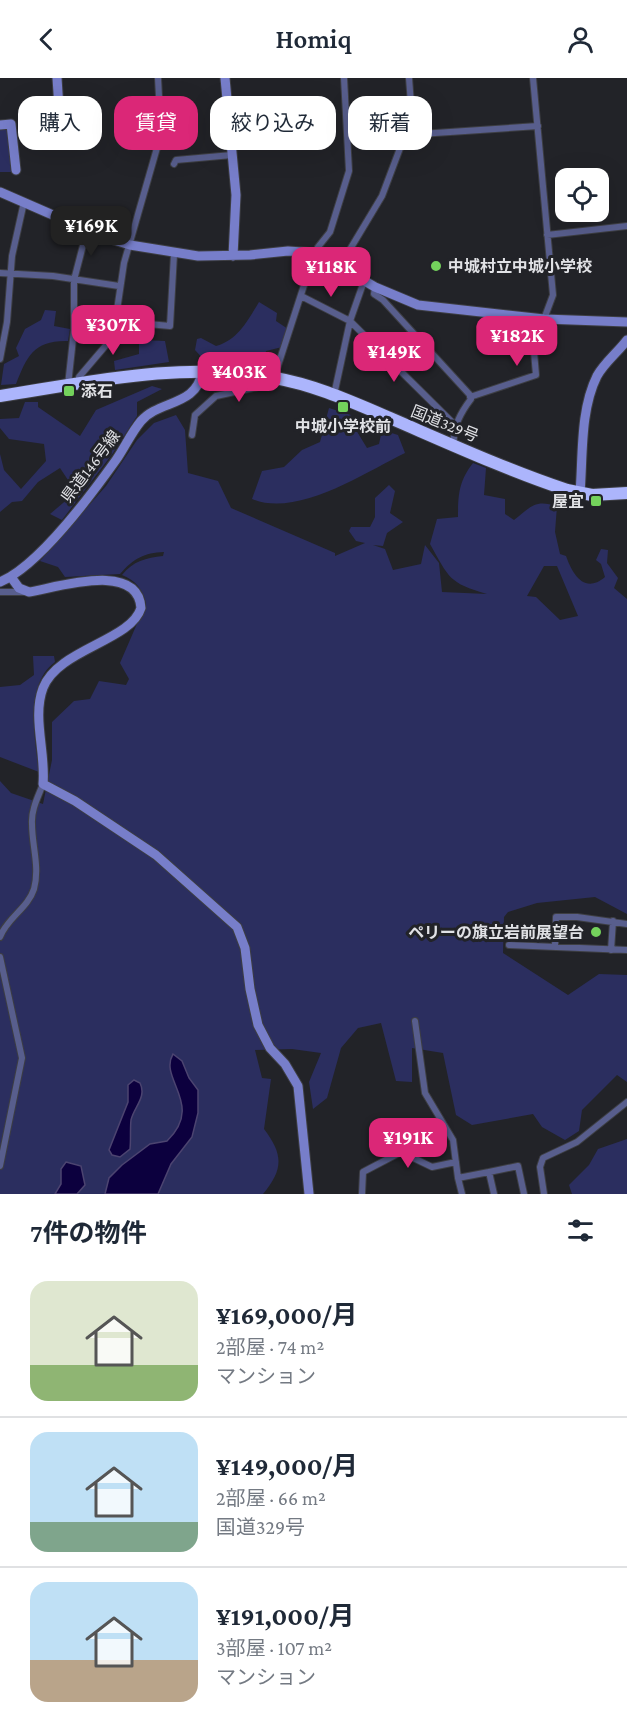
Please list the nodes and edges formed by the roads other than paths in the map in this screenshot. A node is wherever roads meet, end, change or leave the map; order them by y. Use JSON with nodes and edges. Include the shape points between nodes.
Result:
{"nodes":[{"id":1,"x":57,"y":78,"type":"edge"},
{"id":2,"x":158,"y":78,"type":"edge"},
{"id":3,"x":225,"y":78,"type":"edge"},
{"id":4,"x":344,"y":78,"type":"edge"},
{"id":5,"x":409,"y":78,"type":"edge"},
{"id":6,"x":533,"y":78,"type":"edge"},
{"id":7,"x":58,"y":96,"type":"edge"},
{"id":8,"x":226,"y":96,"type":"edge"},
{"id":9,"x":410,"y":96,"type":"edge"},
{"id":10,"x":0,"y":125,"type":"edge"},
{"id":11,"x":537,"y":126,"type":"junction"},
{"id":12,"x":432,"y":133,"type":"edge"},
{"id":13,"x":231,"y":150,"type":"edge"},
{"id":14,"x":399,"y":150,"type":"edge"},
{"id":15,"x":232,"y":155,"type":"junction"},
{"id":16,"x":174,"y":164,"type":"dead end"},
{"id":17,"x":16,"y":170,"type":"dead end"},
{"id":18,"x":0,"y":192,"type":"edge"},
{"id":19,"x":24,"y":202,"type":"junction"},
{"id":20,"x":627,"y":226,"type":"edge"},
{"id":21,"x":87,"y":230,"type":"junction"},
{"id":22,"x":547,"y":235,"type":"junction"},
{"id":23,"x":130,"y":245,"type":"junction"},
{"id":24,"x":317,"y":253,"type":"junction"},
{"id":25,"x":174,"y":254,"type":"junction"},
{"id":26,"x":233,"y":256,"type":"junction"},
{"id":27,"x":0,"y":273,"type":"edge"},
{"id":28,"x":10,"y":274,"type":"junction"},
{"id":29,"x":74,"y":280,"type":"junction"},
{"id":30,"x":364,"y":281,"type":"junction"},
{"id":31,"x":119,"y":286,"type":"junction"},
{"id":32,"x":375,"y":287,"type":"junction"},
{"id":33,"x":301,"y":296,"type":"junction"},
{"id":34,"x":539,"y":319,"type":"junction"},
{"id":35,"x":115,"y":321,"type":"junction"},
{"id":36,"x":350,"y":321,"type":"junction"},
{"id":37,"x":627,"y":322,"type":"edge"},
{"id":38,"x":627,"y":340,"type":"edge"},
{"id":39,"x":0,"y":359,"type":"edge"},
{"id":40,"x":202,"y":372,"type":"junction"},
{"id":41,"x":275,"y":378,"type":"junction"},
{"id":42,"x":73,"y":385,"type":"junction"},
{"id":43,"x":334,"y":395,"type":"junction"},
{"id":44,"x":0,"y":396,"type":"edge"},
{"id":45,"x":470,"y":397,"type":"junction"},
{"id":46,"x":456,"y":426,"type":"junction"},
{"id":47,"x":192,"y":435,"type":"dead end"},
{"id":48,"x":454,"y":444,"type":"junction"},
{"id":49,"x":580,"y":493,"type":"junction"},
{"id":50,"x":627,"y":493,"type":"edge"},
{"id":51,"x":11,"y":577,"type":"junction"},
{"id":52,"x":0,"y":582,"type":"edge"},
{"id":53,"x":0,"y":592,"type":"edge"},
{"id":54,"x":29,"y":592,"type":"junction"},
{"id":55,"x":43,"y":784,"type":"junction"},
{"id":56,"x":613,"y":921,"type":"junction"},
{"id":57,"x":627,"y":924,"type":"edge"},
{"id":58,"x":0,"y":937,"type":"edge"},
{"id":59,"x":509,"y":945,"type":"dead end"},
{"id":60,"x":555,"y":947,"type":"junction"},
{"id":61,"x":611,"y":950,"type":"junction"},
{"id":62,"x":627,"y":950,"type":"edge"},
{"id":63,"x":0,"y":957,"type":"edge"},
{"id":64,"x":416,"y":1021,"type":"dead end"},
{"id":65,"x":627,"y":1102,"type":"edge"},
{"id":66,"x":456,"y":1162,"type":"junction"},
{"id":67,"x":0,"y":1166,"type":"edge"},
{"id":68,"x":489,"y":1172,"type":"junction"},
{"id":69,"x":458,"y":1178,"type":"junction"},
{"id":70,"x":309,"y":1194,"type":"edge"},
{"id":71,"x":362,"y":1194,"type":"edge"},
{"id":72,"x":462,"y":1194,"type":"edge"},
{"id":73,"x":494,"y":1194,"type":"edge"},
{"id":74,"x":524,"y":1194,"type":"edge"},
{"id":75,"x":544,"y":1194,"type":"edge"}],
"edges":[{"from":1,"to":7,"type":"street"},
{"from":2,"to":23,"type":"street","via":[[161,134]]},
{"from":3,"to":8,"type":"street"},
{"from":4,"to":24,"type":"street","via":[[349,171],[330,232]]},
{"from":5,"to":9,"type":"street"},
{"from":6,"to":11,"type":"street"},
{"from":10,"to":17,"type":"street","via":[[11,124]]},
{"from":11,"to":12,"type":"street"},
{"from":11,"to":22,"type":"street"},
{"from":13,"to":15,"type":"street"},
{"from":14,"to":30,"type":"street","via":[[382,196],[349,251]]},
{"from":15,"to":16,"type":"street","via":[[176,160]]},
{"from":15,"to":26,"type":"street","via":[[236,203]]},
{"from":18,"to":19,"type":"street"},
{"from":19,"to":21,"type":"street"},
{"from":19,"to":28,"type":"street"},
{"from":20,"to":22,"type":"street"},
{"from":21,"to":23,"type":"street"},
{"from":21,"to":29,"type":"street"},
{"from":22,"to":34,"type":"street","via":[[553,295]]},
{"from":23,"to":25,"type":"street"},
{"from":23,"to":31,"type":"street"},
{"from":24,"to":26,"type":"street","via":[[288,251]]},
{"from":24,"to":30,"type":"street"},
{"from":24,"to":33,"type":"street"},
{"from":25,"to":26,"type":"street"},
{"from":25,"to":35,"type":"street","via":[[170,326]]},
{"from":27,"to":28,"type":"street"},
{"from":28,"to":29,"type":"street"},
{"from":28,"to":39,"type":"street"},
{"from":29,"to":31,"type":"street"},
{"from":29,"to":42,"type":"street"},
{"from":30,"to":32,"type":"street"},
{"from":30,"to":36,"type":"street"},
{"from":31,"to":35,"type":"street"},
{"from":32,"to":34,"type":"street","via":[[418,305]]},
{"from":32,"to":45,"type":"street","via":[[374,294]]},
{"from":33,"to":36,"type":"street"},
{"from":33,"to":41,"type":"street"},
{"from":34,"to":37,"type":"street"},
{"from":34,"to":45,"type":"street","via":[[533,340],[536,375]]},
{"from":35,"to":42,"type":"street","via":[[113,337]]},
{"from":36,"to":43,"type":"street"},
{"from":36,"to":46,"type":"street"},
{"from":38,"to":49,"type":"street","via":[[598,374],[591,391]]},
{"from":40,"to":41,"type":"highway","name":"国道329号"},
{"from":40,"to":42,"type":"highway","name":"国道329号","via":[[138,375]]},
{"from":40,"to":51,"type":"street","name":"県道146号線","via":[[192,393],[142,420],[92,492],[33,560]]},
{"from":41,"to":43,"type":"highway","name":"国道329号"},
{"from":41,"to":47,"type":"street","via":[[262,389],[216,396],[195,415]]},
{"from":42,"to":44,"type":"highway","name":"国道329号"},
{"from":43,"to":48,"type":"highway","name":"国道329号"},
{"from":45,"to":46,"type":"street"},
{"from":46,"to":48,"type":"street"},
{"from":48,"to":49,"type":"highway","name":"国道329号","via":[[551,485]]},
{"from":49,"to":50,"type":"highway","name":"国道329号"},
{"from":51,"to":52,"type":"street","name":"県道146号線"},
{"from":51,"to":54,"type":"street","via":[[19,588]]},
{"from":53,"to":54,"type":"street"},
{"from":54,"to":55,"type":"street","via":[[112,579],[136,590],[141,608],[131,623],[66,661],[44,685],[39,719],[45,764]]},
{"from":55,"to":58,"type":"street","via":[[32,815],[37,867],[34,889]]},
{"from":55,"to":70,"type":"street","via":[[156,855],[237,927],[245,948],[258,1025],[298,1086]]},
{"from":56,"to":57,"type":"street"},
{"from":56,"to":60,"type":"street","via":[[556,917]]},
{"from":56,"to":61,"type":"street"},
{"from":59,"to":60,"type":"street"},
{"from":60,"to":61,"type":"street"},
{"from":61,"to":62,"type":"street"},
{"from":63,"to":67,"type":"street","via":[[22,1058]]},
{"from":64,"to":66,"type":"street","via":[[425,1093],[453,1140]]},
{"from":65,"to":75,"type":"street","via":[[577,1142],[543,1158],[540,1167]]},
{"from":66,"to":69,"type":"street"},
{"from":66,"to":71,"type":"street","via":[[432,1167],[400,1152],[363,1172]]},
{"from":68,"to":69,"type":"street"},
{"from":68,"to":73,"type":"street"},
{"from":68,"to":74,"type":"street","via":[[518,1166]]},
{"from":69,"to":72,"type":"street"}]}
